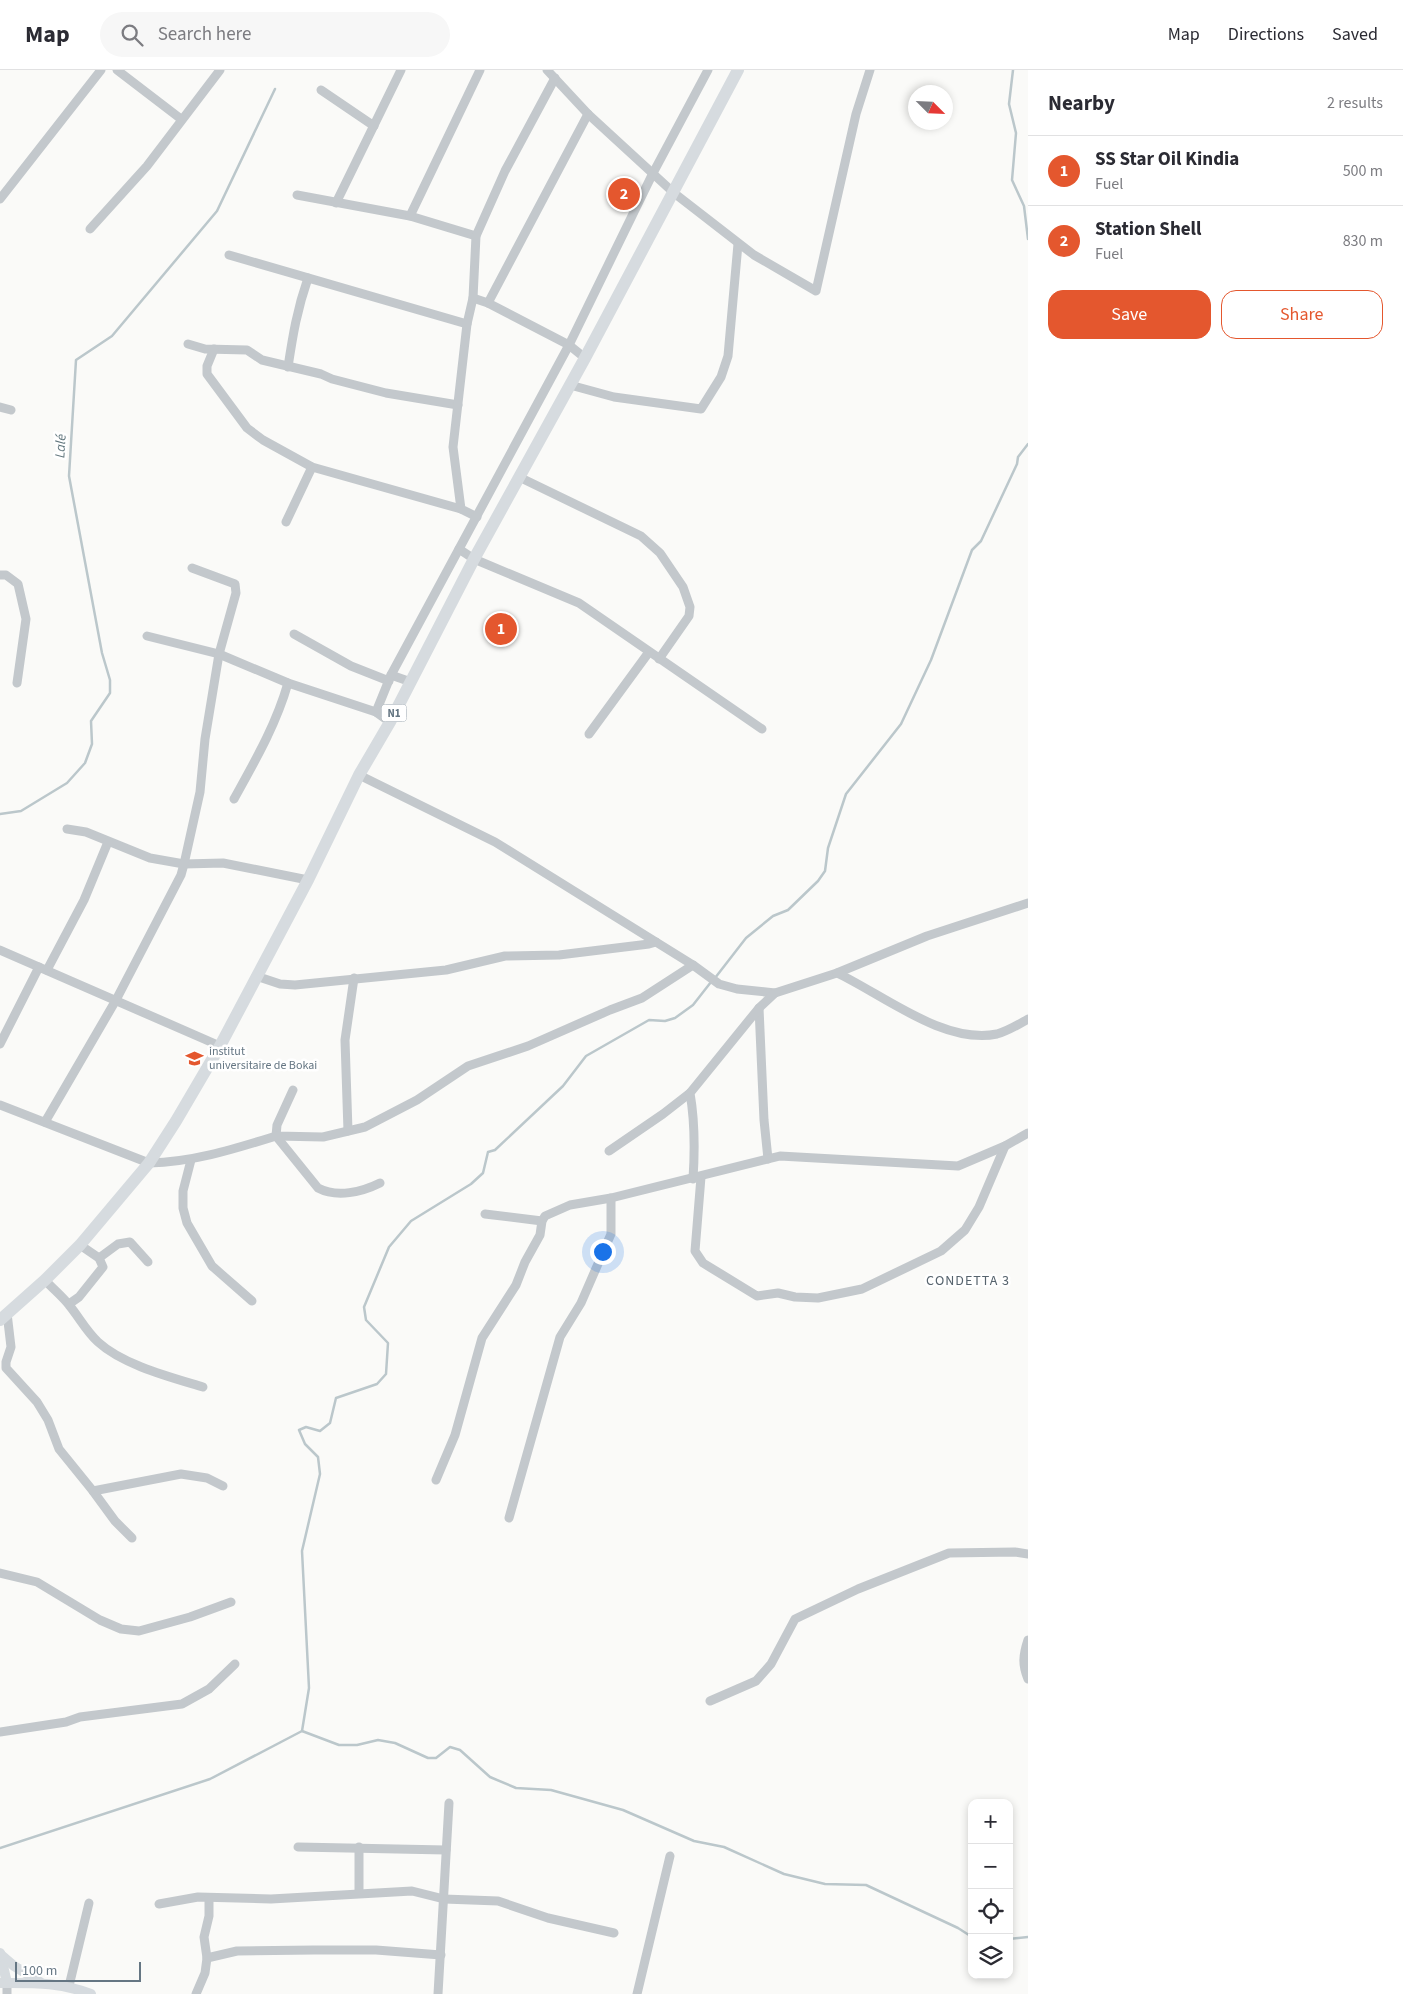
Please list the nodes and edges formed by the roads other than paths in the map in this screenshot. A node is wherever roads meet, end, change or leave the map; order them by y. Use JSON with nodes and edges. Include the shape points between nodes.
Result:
{"nodes":[{"id":1,"x":101,"y":70,"type":"edge"},
{"id":2,"x":117,"y":70,"type":"edge"},
{"id":3,"x":220,"y":70,"type":"edge"},
{"id":4,"x":401,"y":70,"type":"edge"},
{"id":5,"x":480,"y":70,"type":"edge"},
{"id":6,"x":547,"y":70,"type":"edge"},
{"id":7,"x":708,"y":70,"type":"edge"},
{"id":8,"x":738,"y":70,"type":"edge"},
{"id":9,"x":870,"y":70,"type":"edge"},
{"id":10,"x":555,"y":78,"type":"junction"},
{"id":11,"x":321,"y":90,"type":"dead end"},
{"id":12,"x":588,"y":114,"type":"junction"},
{"id":13,"x":181,"y":119,"type":"junction"},
{"id":14,"x":374,"y":126,"type":"junction"},
{"id":15,"x":652,"y":175,"type":"junction"},
{"id":16,"x":674,"y":193,"type":"junction"},
{"id":17,"x":296,"y":195,"type":"dead end"},
{"id":18,"x":0,"y":200,"type":"edge"},
{"id":19,"x":336,"y":202,"type":"junction"},
{"id":20,"x":410,"y":216,"type":"junction"},
{"id":21,"x":90,"y":229,"type":"dead end"},
{"id":22,"x":476,"y":236,"type":"junction"},
{"id":23,"x":738,"y":244,"type":"junction"},
{"id":24,"x":229,"y":255,"type":"dead end"},
{"id":25,"x":308,"y":278,"type":"junction"},
{"id":26,"x":473,"y":298,"type":"junction"},
{"id":27,"x":488,"y":303,"type":"junction"},
{"id":28,"x":467,"y":324,"type":"junction"},
{"id":29,"x":188,"y":344,"type":"dead end"},
{"id":30,"x":569,"y":345,"type":"junction"},
{"id":31,"x":214,"y":349,"type":"junction"},
{"id":32,"x":585,"y":358,"type":"junction"},
{"id":33,"x":288,"y":367,"type":"junction"},
{"id":34,"x":570,"y":385,"type":"junction"},
{"id":35,"x":458,"y":405,"type":"junction"},
{"id":36,"x":0,"y":407,"type":"edge"},
{"id":37,"x":12,"y":410,"type":"dead end"},
{"id":38,"x":312,"y":467,"type":"junction"},
{"id":39,"x":519,"y":477,"type":"junction"},
{"id":40,"x":461,"y":509,"type":"junction"},
{"id":41,"x":476,"y":517,"type":"junction"},
{"id":42,"x":286,"y":522,"type":"dead end"},
{"id":43,"x":460,"y":549,"type":"junction"},
{"id":44,"x":474,"y":558,"type":"junction"},
{"id":45,"x":192,"y":568,"type":"dead end"},
{"id":46,"x":0,"y":575,"type":"edge"},
{"id":47,"x":294,"y":634,"type":"dead end"},
{"id":48,"x":147,"y":636,"type":"dead end"},
{"id":49,"x":649,"y":652,"type":"junction"},
{"id":50,"x":219,"y":654,"type":"junction"},
{"id":51,"x":659,"y":659,"type":"junction"},
{"id":52,"x":390,"y":678,"type":"junction"},
{"id":53,"x":411,"y":682,"type":"junction"},
{"id":54,"x":17,"y":683,"type":"dead end"},
{"id":55,"x":288,"y":683,"type":"junction"},
{"id":56,"x":376,"y":712,"type":"junction"},
{"id":57,"x":390,"y":722,"type":"junction"},
{"id":58,"x":762,"y":729,"type":"dead end"},
{"id":59,"x":590,"y":734,"type":"dead end"},
{"id":60,"x":359,"y":775,"type":"junction"},
{"id":61,"x":234,"y":799,"type":"dead end"},
{"id":62,"x":67,"y":829,"type":"dead end"},
{"id":63,"x":108,"y":842,"type":"junction"},
{"id":64,"x":184,"y":864,"type":"junction"},
{"id":65,"x":308,"y":880,"type":"junction"},
{"id":66,"x":1028,"y":903,"type":"edge"},
{"id":67,"x":656,"y":942,"type":"junction"},
{"id":68,"x":0,"y":950,"type":"edge"},
{"id":69,"x":693,"y":965,"type":"junction"},
{"id":70,"x":43,"y":968,"type":"junction"},
{"id":71,"x":837,"y":973,"type":"junction"},
{"id":72,"x":256,"y":976,"type":"junction"},
{"id":73,"x":354,"y":978,"type":"junction"},
{"id":74,"x":775,"y":993,"type":"junction"},
{"id":75,"x":116,"y":1000,"type":"junction"},
{"id":76,"x":759,"y":1008,"type":"junction"},
{"id":77,"x":1028,"y":1019,"type":"edge"},
{"id":78,"x":0,"y":1044,"type":"edge"},
{"id":79,"x":220,"y":1046,"type":"junction"},
{"id":80,"x":293,"y":1090,"type":"dead end"},
{"id":81,"x":690,"y":1093,"type":"junction"},
{"id":82,"x":0,"y":1105,"type":"edge"},
{"id":83,"x":46,"y":1122,"type":"junction"},
{"id":84,"x":348,"y":1131,"type":"junction"},
{"id":85,"x":1028,"y":1133,"type":"edge"},
{"id":86,"x":276,"y":1136,"type":"junction"},
{"id":87,"x":1005,"y":1146,"type":"junction"},
{"id":88,"x":609,"y":1151,"type":"dead end"},
{"id":89,"x":768,"y":1159,"type":"junction"},
{"id":90,"x":191,"y":1160,"type":"junction"},
{"id":91,"x":149,"y":1164,"type":"junction"},
{"id":92,"x":697,"y":1178,"type":"junction"},
{"id":93,"x":380,"y":1183,"type":"dead end"},
{"id":94,"x":611,"y":1198,"type":"junction"},
{"id":95,"x":485,"y":1214,"type":"dead end"},
{"id":96,"x":542,"y":1221,"type":"junction"},
{"id":97,"x":80,"y":1245,"type":"junction"},
{"id":98,"x":99,"y":1258,"type":"junction"},
{"id":99,"x":148,"y":1262,"type":"dead end"},
{"id":100,"x":45,"y":1280,"type":"junction"},
{"id":101,"x":252,"y":1302,"type":"dead end"},
{"id":102,"x":69,"y":1304,"type":"junction"},
{"id":103,"x":4,"y":1316,"type":"edge"},
{"id":104,"x":203,"y":1387,"type":"dead end"},
{"id":105,"x":436,"y":1480,"type":"dead end"},
{"id":106,"x":223,"y":1486,"type":"dead end"},
{"id":107,"x":93,"y":1490,"type":"junction"},
{"id":108,"x":510,"y":1518,"type":"dead end"},
{"id":109,"x":132,"y":1538,"type":"dead end"},
{"id":110,"x":1028,"y":1554,"type":"edge"},
{"id":111,"x":0,"y":1573,"type":"edge"},
{"id":112,"x":231,"y":1602,"type":"dead end"},
{"id":113,"x":1028,"y":1640,"type":"edge"},
{"id":114,"x":235,"y":1664,"type":"dead end"},
{"id":115,"x":1028,"y":1679,"type":"edge"},
{"id":116,"x":710,"y":1701,"type":"dead end"},
{"id":117,"x":0,"y":1732,"type":"edge"},
{"id":118,"x":448,"y":1803,"type":"dead end"},
{"id":119,"x":298,"y":1847,"type":"dead end"},
{"id":120,"x":358,"y":1847,"type":"junction"},
{"id":121,"x":446,"y":1850,"type":"junction"},
{"id":122,"x":670,"y":1856,"type":"dead end"},
{"id":123,"x":359,"y":1893,"type":"junction"},
{"id":124,"x":209,"y":1898,"type":"junction"},
{"id":125,"x":444,"y":1900,"type":"junction"},
{"id":126,"x":89,"y":1903,"type":"dead end"},
{"id":127,"x":159,"y":1904,"type":"dead end"},
{"id":128,"x":614,"y":1933,"type":"dead end"},
{"id":129,"x":0,"y":1953,"type":"edge"},
{"id":130,"x":441,"y":1955,"type":"junction"},
{"id":131,"x":207,"y":1958,"type":"junction"},
{"id":132,"x":41,"y":1982,"type":"junction"},
{"id":133,"x":4,"y":1983,"type":"edge"},
{"id":134,"x":69,"y":1986,"type":"junction"},
{"id":135,"x":7,"y":1994,"type":"edge"},
{"id":136,"x":91,"y":1994,"type":"edge"},
{"id":137,"x":196,"y":1994,"type":"edge"},
{"id":138,"x":438,"y":1994,"type":"edge"},
{"id":139,"x":637,"y":1994,"type":"edge"}],
"edges":[{"from":1,"to":18,"type":"street"},
{"from":2,"to":13,"type":"street"},
{"from":3,"to":13,"type":"street"},
{"from":4,"to":14,"type":"street"},
{"from":5,"to":20,"type":"street"},
{"from":6,"to":10,"type":"street"},
{"from":7,"to":15,"type":"street"},
{"from":8,"to":16,"type":"highway","number":"N1"},
{"from":9,"to":23,"type":"street","via":[[856,114],[816,291]]},
{"from":10,"to":12,"type":"street"},
{"from":10,"to":22,"type":"street","via":[[505,170]]},
{"from":11,"to":14,"type":"street"},
{"from":12,"to":15,"type":"street"},
{"from":12,"to":27,"type":"street"},
{"from":13,"to":21,"type":"street","via":[[147,166]]},
{"from":14,"to":19,"type":"street"},
{"from":15,"to":16,"type":"street"},
{"from":15,"to":30,"type":"street"},
{"from":16,"to":23,"type":"street"},
{"from":16,"to":32,"type":"highway","number":"N1"},
{"from":17,"to":19,"type":"street"},
{"from":19,"to":20,"type":"street"},
{"from":20,"to":22,"type":"street"},
{"from":22,"to":26,"type":"street"},
{"from":23,"to":34,"type":"street","via":[[728,356],[721,377],[701,409],[614,396]]},
{"from":24,"to":25,"type":"street"},
{"from":25,"to":28,"type":"street"},
{"from":25,"to":33,"type":"street","via":[[292,334]]},
{"from":26,"to":27,"type":"street"},
{"from":26,"to":28,"type":"street"},
{"from":27,"to":30,"type":"street"},
{"from":28,"to":35,"type":"street"},
{"from":29,"to":31,"type":"street"},
{"from":30,"to":32,"type":"street"},
{"from":30,"to":41,"type":"street"},
{"from":31,"to":33,"type":"street","via":[[247,350],[262,360]]},
{"from":31,"to":38,"type":"street","via":[[206,374],[247,428]]},
{"from":32,"to":34,"type":"highway","number":"N1"},
{"from":33,"to":35,"type":"street","via":[[386,393]]},
{"from":34,"to":39,"type":"highway","number":"N1"},
{"from":35,"to":40,"type":"street","via":[[453,447]]},
{"from":36,"to":37,"type":"street"},
{"from":38,"to":40,"type":"street"},
{"from":38,"to":42,"type":"street"},
{"from":39,"to":44,"type":"highway","number":"N1"},
{"from":39,"to":51,"type":"street","via":[[641,536],[660,553],[683,587],[690,606],[689,616]]},
{"from":40,"to":41,"type":"street"},
{"from":41,"to":43,"type":"street"},
{"from":43,"to":44,"type":"street"},
{"from":43,"to":52,"type":"street"},
{"from":44,"to":49,"type":"street","via":[[579,603]]},
{"from":44,"to":53,"type":"highway","number":"N1"},
{"from":45,"to":50,"type":"street","via":[[236,584]]},
{"from":46,"to":54,"type":"street","via":[[18,584],[26,619]]},
{"from":47,"to":52,"type":"street","via":[[351,666]]},
{"from":48,"to":50,"type":"street"},
{"from":49,"to":51,"type":"street"},
{"from":49,"to":59,"type":"street"},
{"from":50,"to":55,"type":"street"},
{"from":50,"to":64,"type":"street","via":[[200,792]]},
{"from":51,"to":58,"type":"street"},
{"from":52,"to":53,"type":"street"},
{"from":52,"to":56,"type":"street"},
{"from":53,"to":57,"type":"highway","number":"N1"},
{"from":55,"to":56,"type":"street"},
{"from":55,"to":61,"type":"street","via":[[266,741]]},
{"from":56,"to":57,"type":"street"},
{"from":57,"to":60,"type":"highway","number":"N1"},
{"from":60,"to":65,"type":"highway","number":"N1"},
{"from":60,"to":67,"type":"street","via":[[494,842]]},
{"from":62,"to":63,"type":"street","via":[[86,832]]},
{"from":63,"to":64,"type":"street","via":[[150,858]]},
{"from":63,"to":70,"type":"street","via":[[84,900]]},
{"from":64,"to":65,"type":"street","via":[[224,863]]},
{"from":64,"to":75,"type":"street"},
{"from":65,"to":72,"type":"highway","number":"N1"},
{"from":66,"to":71,"type":"street","via":[[927,936]]},
{"from":67,"to":69,"type":"street"},
{"from":67,"to":73,"type":"street","via":[[559,955],[505,956],[446,970]]},
{"from":68,"to":70,"type":"street"},
{"from":69,"to":74,"type":"street","via":[[719,984]]},
{"from":69,"to":84,"type":"street","via":[[642,998],[528,1046],[468,1066],[417,1100],[365,1127]]},
{"from":70,"to":75,"type":"street"},
{"from":70,"to":78,"type":"street"},
{"from":71,"to":74,"type":"street"},
{"from":71,"to":77,"type":"street","via":[[860,983],[902,1010],[962,1034],[995,1034]]},
{"from":72,"to":73,"type":"street","via":[[295,985]]},
{"from":72,"to":79,"type":"highway","number":"N1"},
{"from":73,"to":84,"type":"street","via":[[346,1040]]},
{"from":74,"to":76,"type":"street"},
{"from":75,"to":79,"type":"street"},
{"from":75,"to":83,"type":"street"},
{"from":76,"to":81,"type":"street"},
{"from":76,"to":89,"type":"street"},
{"from":79,"to":91,"type":"highway","number":"N1"},
{"from":80,"to":86,"type":"street","via":[[277,1125]]},
{"from":81,"to":88,"type":"street"},
{"from":81,"to":92,"type":"street"},
{"from":82,"to":83,"type":"street"},
{"from":83,"to":91,"type":"street"},
{"from":84,"to":86,"type":"street","via":[[323,1137]]},
{"from":85,"to":87,"type":"street"},
{"from":86,"to":90,"type":"street"},
{"from":86,"to":93,"type":"street","via":[[318,1188],[327,1192],[365,1190]]},
{"from":87,"to":89,"type":"street","via":[[958,1166],[780,1156]]},
{"from":87,"to":92,"type":"street","via":[[979,1207],[965,1230],[942,1250],[862,1289],[818,1298],[778,1293],[757,1296],[703,1263],[695,1251]]},
{"from":89,"to":92,"type":"street"},
{"from":90,"to":91,"type":"street"},
{"from":90,"to":101,"type":"street","via":[[183,1191],[187,1223],[212,1266]]},
{"from":91,"to":97,"type":"highway","number":"N1"},
{"from":92,"to":94,"type":"street"},
{"from":94,"to":96,"type":"street","via":[[570,1205]]},
{"from":94,"to":108,"type":"street","via":[[611,1234],[581,1303],[560,1337]]},
{"from":95,"to":96,"type":"street"},
{"from":96,"to":105,"type":"street","via":[[540,1235],[516,1285],[482,1338],[455,1435]]},
{"from":97,"to":98,"type":"street"},
{"from":97,"to":100,"type":"highway","number":"N1"},
{"from":98,"to":99,"type":"street","via":[[118,1244],[130,1242]]},
{"from":98,"to":102,"type":"street","via":[[103,1266],[79,1297]]},
{"from":100,"to":102,"type":"street"},
{"from":100,"to":103,"type":"highway","number":"N1"},
{"from":102,"to":104,"type":"street","via":[[84,1327],[114,1353],[154,1372]]},
{"from":103,"to":107,"type":"street","via":[[11,1347],[6,1368],[37,1402],[59,1449]]},
{"from":106,"to":107,"type":"street","via":[[207,1478],[181,1474]]},
{"from":107,"to":109,"type":"street","via":[[114,1521]]},
{"from":110,"to":116,"type":"street","via":[[948,1553],[858,1589],[795,1619],[771,1664],[756,1681]]},
{"from":111,"to":112,"type":"street","via":[[37,1582],[121,1629],[139,1631]]},
{"from":113,"to":115,"type":"street","via":[[1023,1668]]},
{"from":114,"to":117,"type":"street","via":[[209,1689],[182,1704],[80,1716],[66,1722]]},
{"from":118,"to":121,"type":"street"},
{"from":119,"to":120,"type":"street"},
{"from":120,"to":121,"type":"street"},
{"from":120,"to":123,"type":"street"},
{"from":121,"to":125,"type":"street"},
{"from":122,"to":139,"type":"street"},
{"from":123,"to":124,"type":"street","via":[[271,1899]]},
{"from":123,"to":125,"type":"street","via":[[412,1891]]},
{"from":124,"to":127,"type":"street"},
{"from":124,"to":131,"type":"street","via":[[204,1937]]},
{"from":125,"to":128,"type":"street","via":[[498,1901],[548,1918]]},
{"from":125,"to":130,"type":"street"},
{"from":126,"to":134,"type":"street"},
{"from":129,"to":132,"type":"main road","via":[[14,1966]]},
{"from":129,"to":133,"type":"main road"},
{"from":130,"to":131,"type":"street","via":[[376,1950],[237,1951]]},
{"from":130,"to":138,"type":"street"},
{"from":131,"to":137,"type":"street"},
{"from":132,"to":133,"type":"main road"},
{"from":132,"to":134,"type":"main road"},
{"from":133,"to":135,"type":"street"},
{"from":134,"to":136,"type":"main road"}]}
